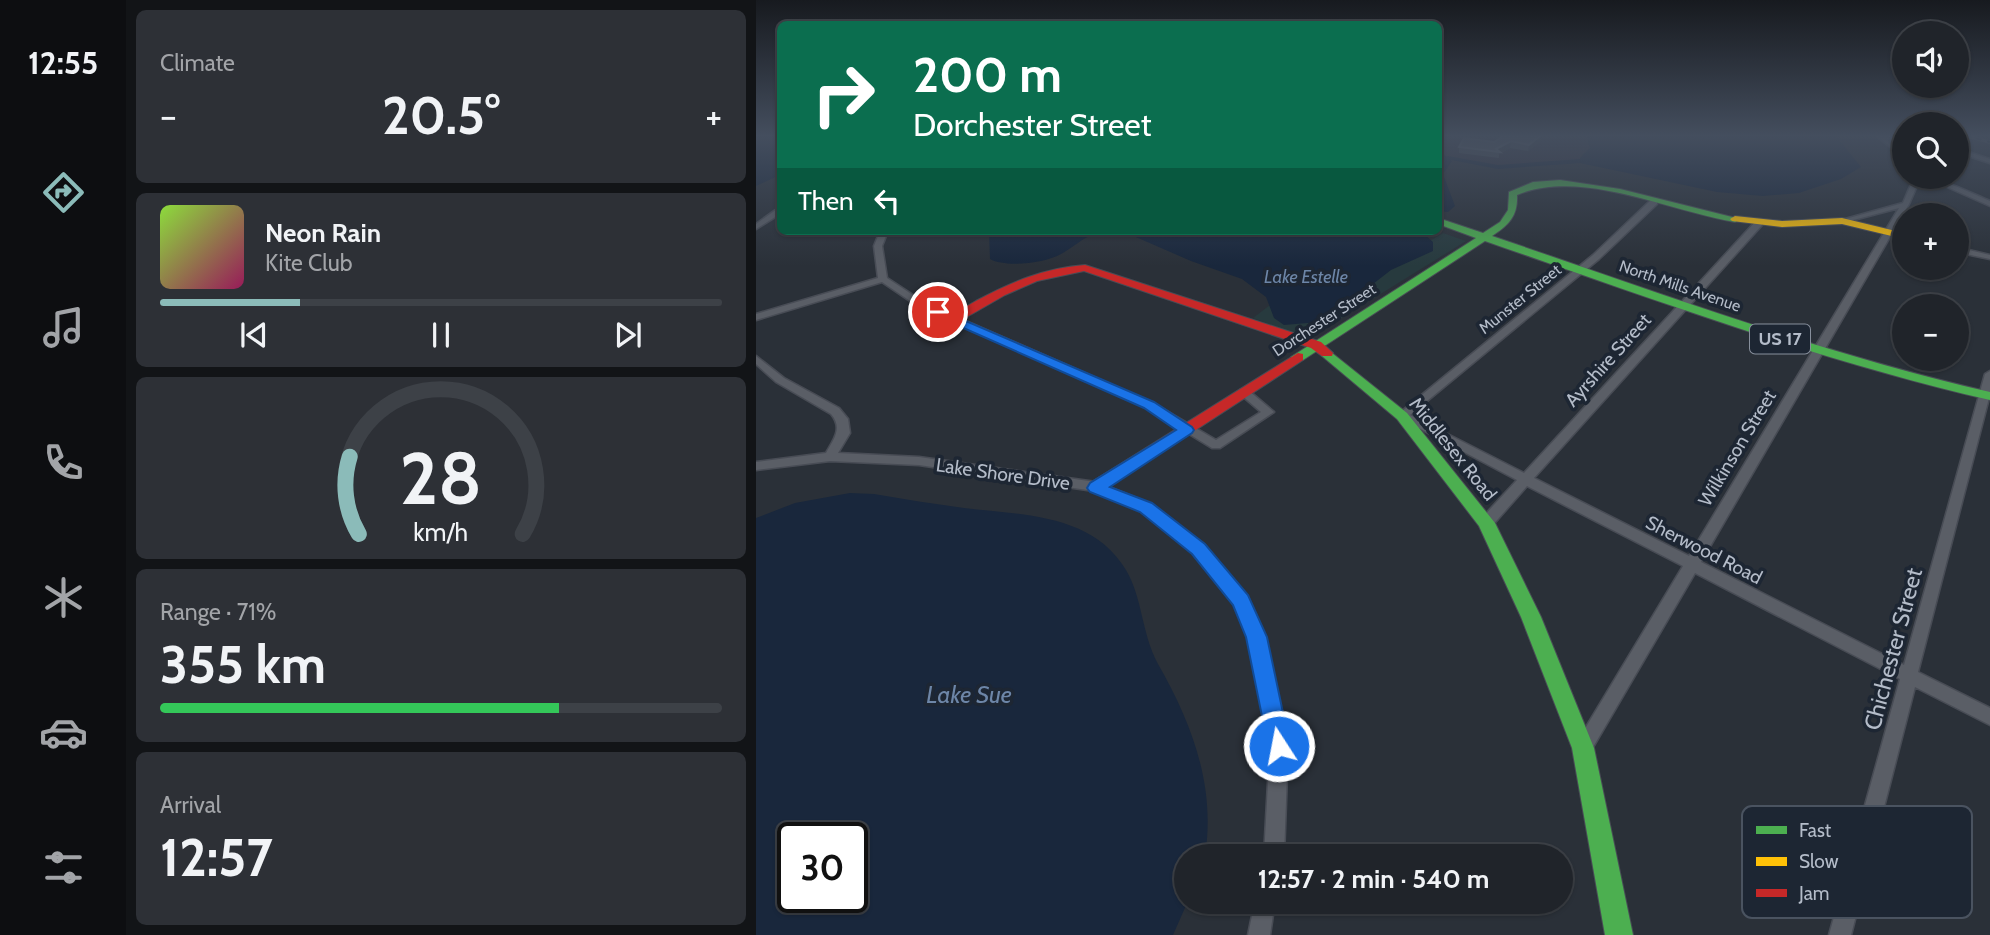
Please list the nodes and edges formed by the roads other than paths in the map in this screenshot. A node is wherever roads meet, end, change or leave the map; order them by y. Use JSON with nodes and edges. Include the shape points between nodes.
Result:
{"nodes":[{"id":1,"x":1956,"y":189,"type":"edge"},
{"id":2,"x":1654,"y":202,"type":"junction"},
{"id":3,"x":1990,"y":204,"type":"edge"},
{"id":4,"x":1892,"y":208,"type":"edge"},
{"id":5,"x":777,"y":213,"type":"edge"},
{"id":6,"x":1842,"y":221,"type":"junction"},
{"id":7,"x":1442,"y":223,"type":"edge"},
{"id":8,"x":1759,"y":223,"type":"junction"},
{"id":9,"x":756,"y":227,"type":"edge"},
{"id":10,"x":1442,"y":228,"type":"edge"},
{"id":11,"x":1892,"y":233,"type":"edge"},
{"id":12,"x":882,"y":235,"type":"edge"},
{"id":13,"x":1482,"y":238,"type":"junction"},
{"id":14,"x":1892,"y":242,"type":"edge"},
{"id":15,"x":1969,"y":252,"type":"edge"},
{"id":16,"x":1990,"y":257,"type":"edge"},
{"id":17,"x":1579,"y":271,"type":"junction"},
{"id":18,"x":883,"y":279,"type":"junction"},
{"id":19,"x":1683,"y":306,"type":"junction"},
{"id":20,"x":756,"y":317,"type":"edge"},
{"id":21,"x":954,"y":319,"type":"junction"},
{"id":22,"x":1316,"y":345,"type":"junction"},
{"id":23,"x":1819,"y":352,"type":"junction"},
{"id":24,"x":756,"y":359,"type":"edge"},
{"id":25,"x":1990,"y":374,"type":"edge"},
{"id":26,"x":1244,"y":392,"type":"junction"},
{"id":27,"x":1987,"y":402,"type":"edge"},
{"id":28,"x":1402,"y":416,"type":"junction"},
{"id":29,"x":1186,"y":430,"type":"junction"},
{"id":30,"x":830,"y":457,"type":"junction"},
{"id":31,"x":756,"y":466,"type":"edge"},
{"id":32,"x":1525,"y":480,"type":"junction"},
{"id":33,"x":1096,"y":488,"type":"junction"},
{"id":34,"x":1486,"y":523,"type":"junction"},
{"id":35,"x":1692,"y":565,"type":"junction"},
{"id":36,"x":1909,"y":675,"type":"junction"},
{"id":37,"x":1990,"y":717,"type":"edge"},
{"id":38,"x":1583,"y":748,"type":"junction"},
{"id":39,"x":1874,"y":806,"type":"edge"},
{"id":40,"x":1275,"y":844,"type":"edge"},
{"id":41,"x":1263,"y":914,"type":"edge"},
{"id":42,"x":1845,"y":918,"type":"edge"},
{"id":43,"x":1259,"y":935,"type":"edge"},
{"id":44,"x":1619,"y":935,"type":"edge"},
{"id":45,"x":1840,"y":935,"type":"edge"}],
"edges":[{"from":1,"to":3,"type":"street"},
{"from":2,"to":8,"type":"street"},
{"from":2,"to":13,"type":"street","name":"Dorchester Street","via":[[1596,187],[1535,184],[1512,194],[1511,216]]},
{"from":2,"to":17,"type":"street","name":"Munster Street"},
{"from":4,"to":6,"type":"street"},
{"from":5,"to":9,"type":"street"},
{"from":6,"to":8,"type":"street"},
{"from":6,"to":11,"type":"street"},
{"from":7,"to":13,"type":"street","name":"North Mills Avenue","number":"US 17"},
{"from":8,"to":19,"type":"street","name":"Ayrshire Street"},
{"from":10,"to":13,"type":"street","name":"North Mills Avenue","number":"US 17"},
{"from":12,"to":18,"type":"street","via":[[878,246]]},
{"from":13,"to":17,"type":"street","name":"North Mills Avenue","number":"US 17"},
{"from":13,"to":22,"type":"street","name":"Dorchester Street"},
{"from":14,"to":23,"type":"street","name":"Wilkinson Street"},
{"from":15,"to":16,"type":"street"},
{"from":17,"to":19,"type":"street","name":"North Mills Avenue","number":"US 17"},
{"from":17,"to":28,"type":"street","name":"Munster Street"},
{"from":18,"to":20,"type":"street"},
{"from":18,"to":21,"type":"street","via":[[922,305]]},
{"from":19,"to":23,"type":"street","name":"North Mills Avenue","number":"US 17"},
{"from":19,"to":32,"type":"street","name":"Ayrshire Street"},
{"from":21,"to":22,"type":"street","name":"Middlesex Road","via":[[1041,273],[1085,268]]},
{"from":21,"to":29,"type":"street","via":[[1149,405]]},
{"from":22,"to":26,"type":"street","name":"Dorchester Street"},
{"from":22,"to":28,"type":"street","name":"Middlesex Road"},
{"from":23,"to":27,"type":"street","name":"North Mills Avenue","number":"US 17"},
{"from":23,"to":35,"type":"street","name":"Wilkinson Street"},
{"from":24,"to":30,"type":"street","via":[[842,419],[844,432]]},
{"from":25,"to":27,"type":"street","name":"Chichester Street"},
{"from":26,"to":29,"type":"street","name":"Dorchester Street"},
{"from":26,"to":29,"type":"street","via":[[1268,412],[1216,446]]},
{"from":27,"to":36,"type":"street","name":"Chichester Street"},
{"from":28,"to":32,"type":"street","name":"Sherwood Road"},
{"from":28,"to":34,"type":"street","name":"Middlesex Road"},
{"from":29,"to":33,"type":"street","name":"Dorchester Street"},
{"from":30,"to":31,"type":"street","name":"Lake Shore Drive"},
{"from":30,"to":33,"type":"street","name":"Lake Shore Drive","via":[[919,461]]},
{"from":32,"to":34,"type":"street","name":"Ayrshire Street"},
{"from":32,"to":35,"type":"street","name":"Sherwood Road"},
{"from":33,"to":40,"type":"street","name":"Lake Shore Drive","via":[[1146,508],[1199,549],[1241,601],[1256,637],[1279,746]]},
{"from":34,"to":38,"type":"street","name":"Middlesex Road","via":[[1531,617]]},
{"from":35,"to":36,"type":"street","name":"Sherwood Road"},
{"from":35,"to":38,"type":"street","name":"Wilkinson Street"},
{"from":36,"to":37,"type":"street","name":"Sherwood Road"},
{"from":36,"to":39,"type":"street","name":"Chichester Street"},
{"from":38,"to":44,"type":"street","name":"Middlesex Road"},
{"from":41,"to":43,"type":"street"},
{"from":42,"to":45,"type":"street","name":"Chichester Street"}]}
